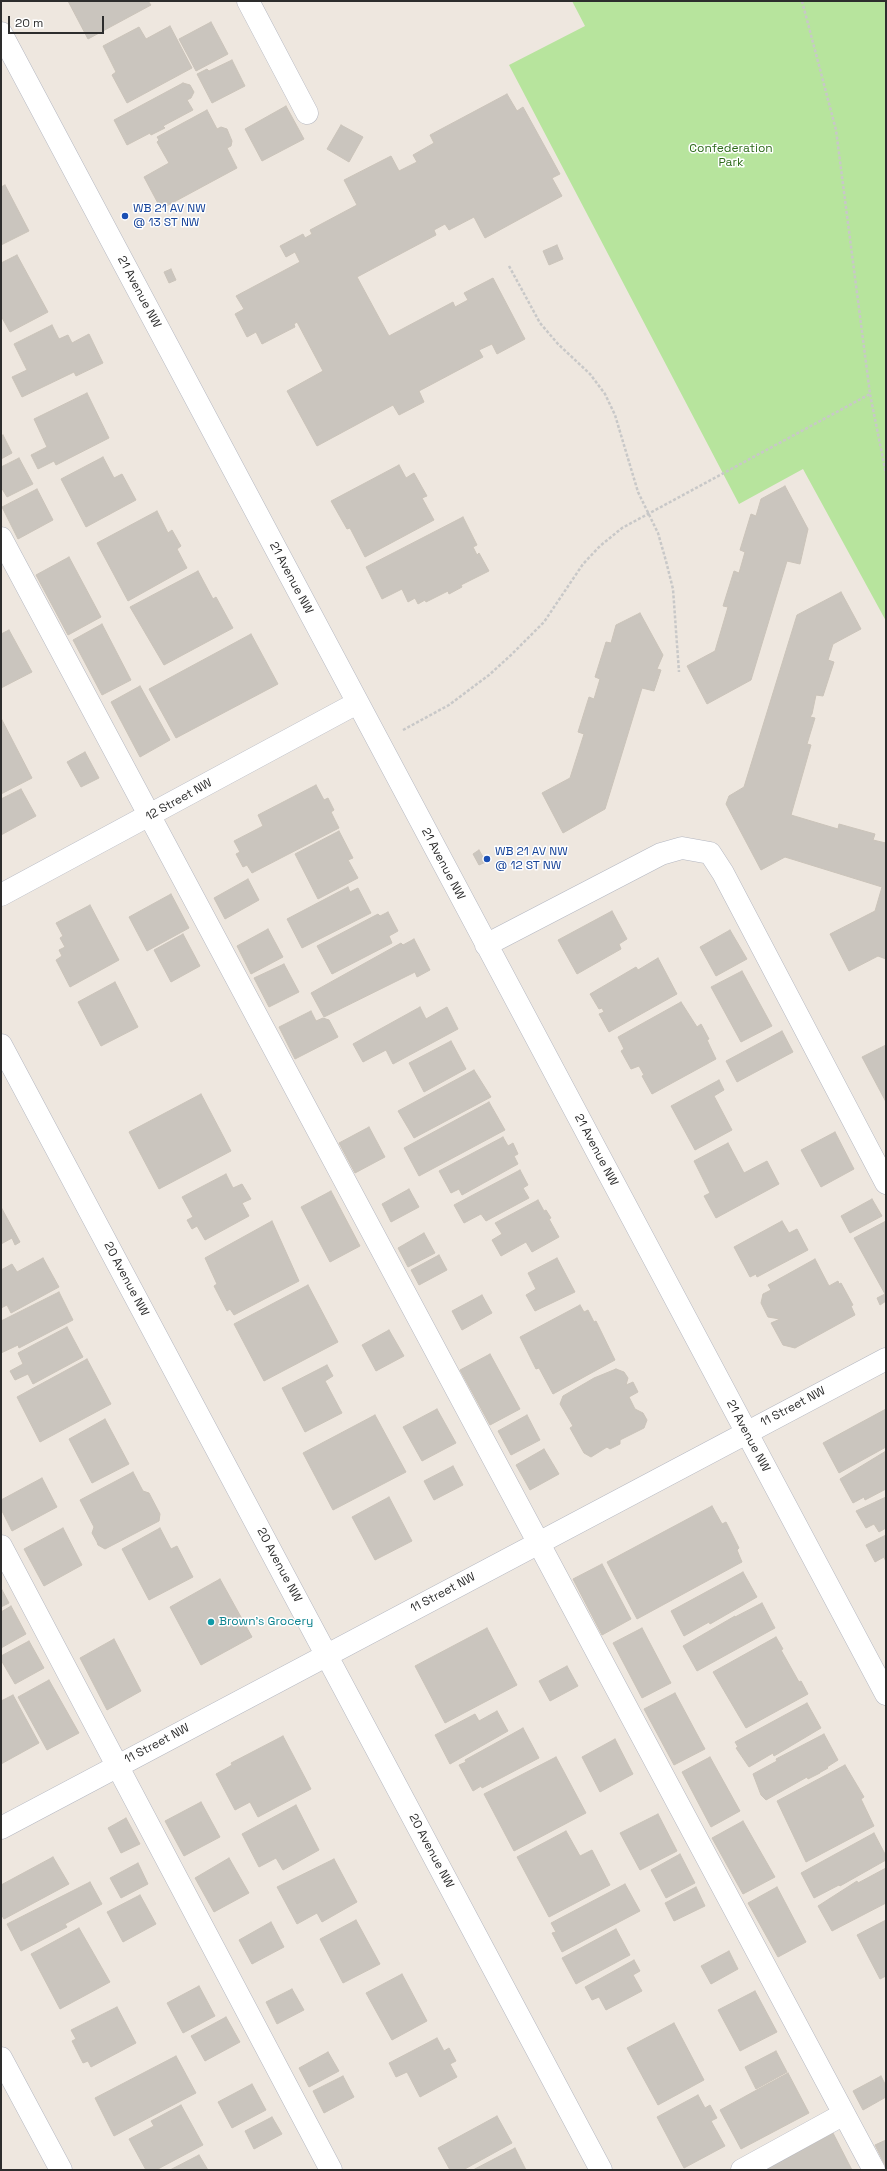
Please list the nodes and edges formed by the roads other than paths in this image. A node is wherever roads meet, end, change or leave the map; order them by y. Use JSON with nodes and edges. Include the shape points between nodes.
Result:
{"nodes":[{"id":1,"x":248,"y":1,"type":"edge"},
{"id":2,"x":1,"y":33,"type":"edge"},
{"id":3,"x":307,"y":113,"type":"dead end"},
{"id":4,"x":1,"y":538,"type":"edge"},
{"id":5,"x":357,"y":703,"type":"junction"},
{"id":6,"x":149,"y":816,"type":"junction"},
{"id":7,"x":1,"y":895,"type":"edge"},
{"id":8,"x":486,"y":945,"type":"junction"},
{"id":9,"x":1,"y":1045,"type":"edge"},
{"id":10,"x":886,"y":1183,"type":"edge"},
{"id":11,"x":886,"y":1359,"type":"edge"},
{"id":12,"x":746,"y":1432,"type":"junction"},
{"id":13,"x":538,"y":1542,"type":"junction"},
{"id":14,"x":1,"y":1546,"type":"edge"},
{"id":15,"x":326,"y":1654,"type":"junction"},
{"id":16,"x":886,"y":1694,"type":"edge"},
{"id":17,"x":117,"y":1765,"type":"junction"},
{"id":18,"x":1,"y":1828,"type":"edge"},
{"id":19,"x":1,"y":2058,"type":"edge"},
{"id":20,"x":844,"y":2114,"type":"junction"},
{"id":21,"x":61,"y":2170,"type":"edge"},
{"id":22,"x":331,"y":2170,"type":"edge"},
{"id":23,"x":601,"y":2170,"type":"edge"},
{"id":24,"x":742,"y":2170,"type":"edge"},
{"id":25,"x":874,"y":2170,"type":"edge"}],
"edges":[{"from":1,"to":3,"type":"street"},
{"from":2,"to":5,"type":"street","name":"21 Avenue NW"},
{"from":4,"to":6,"type":"street"},
{"from":5,"to":6,"type":"street","name":"12 Street NW"},
{"from":5,"to":8,"type":"street","name":"21 Avenue NW"},
{"from":6,"to":7,"type":"street","name":"12 Street NW"},
{"from":6,"to":13,"type":"street"},
{"from":8,"to":10,"type":"street","via":[[660,854],[682,848],[710,853]]},
{"from":8,"to":12,"type":"street","name":"21 Avenue NW"},
{"from":9,"to":15,"type":"street","name":"20 Avenue NW"},
{"from":11,"to":12,"type":"street","name":"11 Street NW"},
{"from":12,"to":13,"type":"street","name":"11 Street NW"},
{"from":12,"to":16,"type":"street","name":"21 Avenue NW"},
{"from":13,"to":15,"type":"street","name":"11 Street NW"},
{"from":13,"to":20,"type":"street"},
{"from":14,"to":17,"type":"street"},
{"from":15,"to":17,"type":"street","name":"11 Street NW"},
{"from":15,"to":23,"type":"street","name":"20 Avenue NW"},
{"from":17,"to":18,"type":"street","name":"11 Street NW"},
{"from":17,"to":22,"type":"street"},
{"from":19,"to":21,"type":"street"},
{"from":20,"to":24,"type":"street"},
{"from":20,"to":25,"type":"street"}]}
